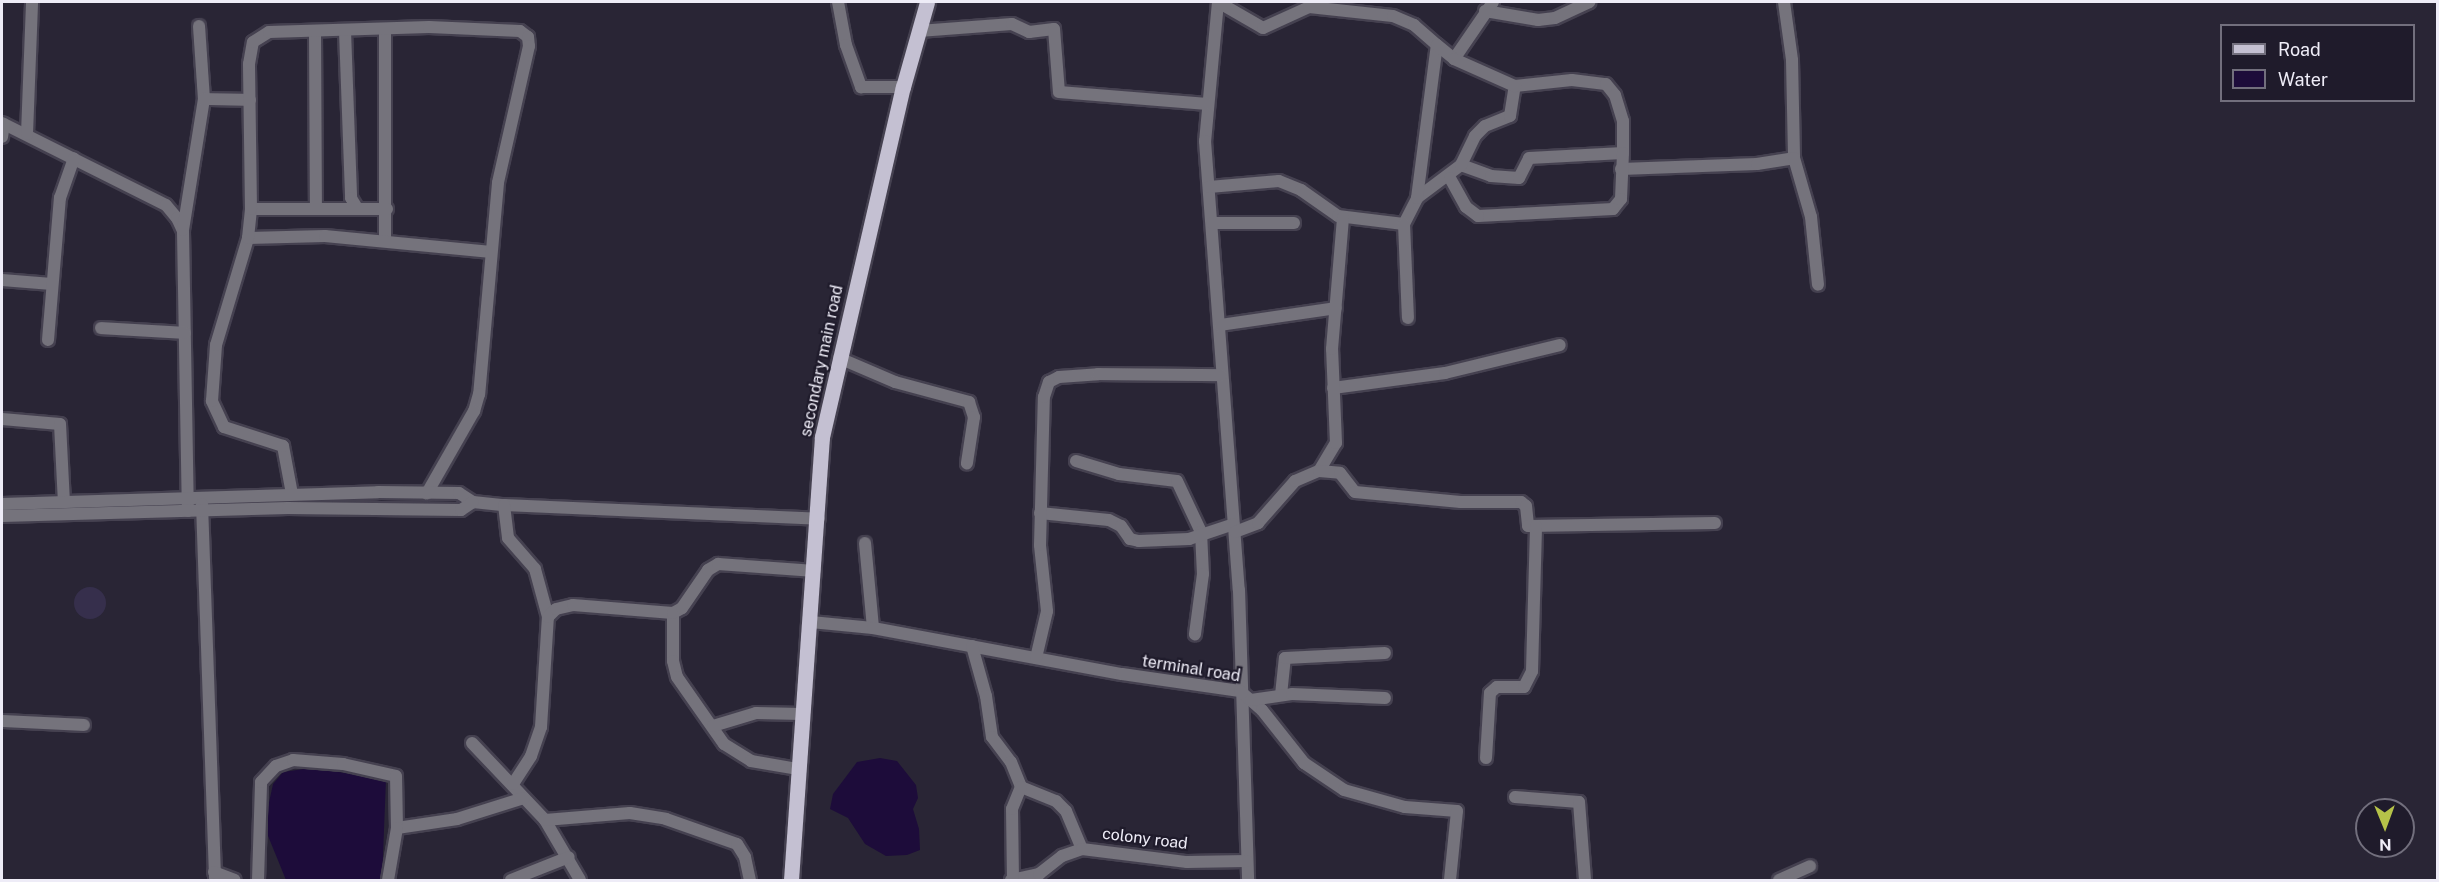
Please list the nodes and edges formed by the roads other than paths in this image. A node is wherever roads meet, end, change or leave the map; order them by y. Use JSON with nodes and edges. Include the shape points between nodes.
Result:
{"nodes":[{"id":1,"x":32,"y":2,"type":"edge"},
{"id":2,"x":838,"y":2,"type":"edge"},
{"id":3,"x":927,"y":2,"type":"edge"},
{"id":4,"x":1218,"y":2,"type":"edge"},
{"id":5,"x":1589,"y":2,"type":"edge"},
{"id":6,"x":1784,"y":2,"type":"edge"},
{"id":7,"x":1489,"y":6,"type":"edge"},
{"id":8,"x":199,"y":26,"type":"dead end"},
{"id":9,"x":385,"y":30,"type":"junction"},
{"id":10,"x":315,"y":31,"type":"junction"},
{"id":11,"x":345,"y":31,"type":"junction"},
{"id":12,"x":919,"y":31,"type":"junction"},
{"id":13,"x":1437,"y":45,"type":"junction"},
{"id":14,"x":1454,"y":59,"type":"junction"},
{"id":15,"x":1515,"y":86,"type":"junction"},
{"id":16,"x":903,"y":87,"type":"junction"},
{"id":17,"x":204,"y":99,"type":"junction"},
{"id":18,"x":250,"y":100,"type":"junction"},
{"id":19,"x":1208,"y":104,"type":"junction"},
{"id":20,"x":2,"y":128,"type":"edge"},
{"id":21,"x":27,"y":134,"type":"junction"},
{"id":22,"x":1623,"y":153,"type":"junction"},
{"id":23,"x":74,"y":158,"type":"junction"},
{"id":24,"x":1794,"y":158,"type":"junction"},
{"id":25,"x":1461,"y":165,"type":"junction"},
{"id":26,"x":1621,"y":169,"type":"junction"},
{"id":27,"x":1450,"y":178,"type":"junction"},
{"id":28,"x":1209,"y":187,"type":"junction"},
{"id":29,"x":1417,"y":198,"type":"junction"},
{"id":30,"x":316,"y":208,"type":"junction"},
{"id":31,"x":357,"y":208,"type":"junction"},
{"id":32,"x":387,"y":208,"type":"junction"},
{"id":33,"x":251,"y":209,"type":"junction"},
{"id":34,"x":1343,"y":217,"type":"junction"},
{"id":35,"x":1212,"y":223,"type":"junction"},
{"id":36,"x":1294,"y":223,"type":"dead end"},
{"id":37,"x":1404,"y":224,"type":"junction"},
{"id":38,"x":183,"y":231,"type":"junction"},
{"id":39,"x":248,"y":238,"type":"junction"},
{"id":40,"x":385,"y":240,"type":"junction"},
{"id":41,"x":491,"y":252,"type":"junction"},
{"id":42,"x":2,"y":280,"type":"edge"},
{"id":43,"x":52,"y":284,"type":"junction"},
{"id":44,"x":1818,"y":285,"type":"dead end"},
{"id":45,"x":1336,"y":309,"type":"junction"},
{"id":46,"x":1408,"y":318,"type":"dead end"},
{"id":47,"x":1220,"y":325,"type":"junction"},
{"id":48,"x":101,"y":328,"type":"dead end"},
{"id":49,"x":185,"y":333,"type":"junction"},
{"id":50,"x":48,"y":340,"type":"dead end"},
{"id":51,"x":1560,"y":345,"type":"dead end"},
{"id":52,"x":839,"y":358,"type":"junction"},
{"id":53,"x":1221,"y":375,"type":"junction"},
{"id":54,"x":1334,"y":388,"type":"junction"},
{"id":55,"x":2,"y":419,"type":"edge"},
{"id":56,"x":1076,"y":461,"type":"dead end"},
{"id":57,"x":967,"y":463,"type":"dead end"},
{"id":58,"x":1319,"y":471,"type":"junction"},
{"id":59,"x":427,"y":493,"type":"junction"},
{"id":60,"x":292,"y":494,"type":"junction"},
{"id":61,"x":322,"y":494,"type":"junction"},
{"id":62,"x":188,"y":498,"type":"junction"},
{"id":63,"x":202,"y":498,"type":"junction"},
{"id":64,"x":64,"y":502,"type":"junction"},
{"id":65,"x":473,"y":502,"type":"junction"},
{"id":66,"x":2,"y":504,"type":"edge"},
{"id":67,"x":504,"y":505,"type":"junction"},
{"id":68,"x":322,"y":508,"type":"junction"},
{"id":69,"x":188,"y":511,"type":"junction"},
{"id":70,"x":202,"y":511,"type":"junction"},
{"id":71,"x":1040,"y":513,"type":"junction"},
{"id":72,"x":2,"y":516,"type":"edge"},
{"id":73,"x":819,"y":519,"type":"junction"},
{"id":74,"x":1715,"y":523,"type":"dead end"},
{"id":75,"x":1536,"y":526,"type":"junction"},
{"id":76,"x":1234,"y":528,"type":"junction"},
{"id":77,"x":1201,"y":532,"type":"junction"},
{"id":78,"x":864,"y":543,"type":"dead end"},
{"id":79,"x":815,"y":571,"type":"junction"},
{"id":80,"x":673,"y":613,"type":"junction"},
{"id":81,"x":548,"y":617,"type":"junction"},
{"id":82,"x":811,"y":622,"type":"junction"},
{"id":83,"x":873,"y":628,"type":"junction"},
{"id":84,"x":1195,"y":634,"type":"dead end"},
{"id":85,"x":972,"y":646,"type":"junction"},
{"id":86,"x":1385,"y":653,"type":"dead end"},
{"id":87,"x":1036,"y":658,"type":"junction"},
{"id":88,"x":1240,"y":691,"type":"junction"},
{"id":89,"x":1281,"y":695,"type":"junction"},
{"id":90,"x":1385,"y":698,"type":"dead end"},
{"id":91,"x":1251,"y":700,"type":"junction"},
{"id":92,"x":802,"y":714,"type":"junction"},
{"id":93,"x":2,"y":721,"type":"edge"},
{"id":94,"x":84,"y":725,"type":"dead end"},
{"id":95,"x":713,"y":726,"type":"junction"},
{"id":96,"x":472,"y":744,"type":"dead end"},
{"id":97,"x":1486,"y":758,"type":"dead end"},
{"id":98,"x":798,"y":769,"type":"junction"},
{"id":99,"x":513,"y":784,"type":"junction"},
{"id":100,"x":1021,"y":787,"type":"junction"},
{"id":101,"x":1515,"y":797,"type":"dead end"},
{"id":102,"x":524,"y":798,"type":"junction"},
{"id":103,"x":545,"y":820,"type":"junction"},
{"id":104,"x":397,"y":828,"type":"junction"},
{"id":105,"x":1082,"y":849,"type":"junction"},
{"id":106,"x":568,"y":857,"type":"junction"},
{"id":107,"x":1247,"y":861,"type":"junction"},
{"id":108,"x":1810,"y":866,"type":"dead end"},
{"id":109,"x":214,"y":876,"type":"edge"},
{"id":110,"x":1043,"y":876,"type":"edge"},
{"id":111,"x":235,"y":880,"type":"edge"},
{"id":112,"x":258,"y":880,"type":"edge"},
{"id":113,"x":388,"y":880,"type":"edge"},
{"id":114,"x":511,"y":880,"type":"edge"},
{"id":115,"x":579,"y":880,"type":"edge"},
{"id":116,"x":750,"y":880,"type":"edge"},
{"id":117,"x":781,"y":880,"type":"edge"},
{"id":118,"x":791,"y":880,"type":"edge"},
{"id":119,"x":1012,"y":880,"type":"edge"},
{"id":120,"x":1248,"y":880,"type":"edge"},
{"id":121,"x":1450,"y":880,"type":"edge"},
{"id":122,"x":1585,"y":880,"type":"edge"},
{"id":123,"x":1779,"y":880,"type":"edge"}],
"edges":[{"from":1,"to":21,"type":"street"},
{"from":2,"to":16,"type":"street","via":[[846,45],[861,87]]},
{"from":3,"to":12,"type":"main road","name":"secondary main road"},
{"from":4,"to":13,"type":"street","via":[[1263,28],[1310,7],[1393,16],[1414,25]]},
{"from":4,"to":19,"type":"street"},
{"from":5,"to":7,"type":"street","via":[[1555,18],[1538,20]]},
{"from":6,"to":24,"type":"street","via":[[1792,60]]},
{"from":7,"to":14,"type":"street"},
{"from":8,"to":17,"type":"street"},
{"from":9,"to":11,"type":"street"},
{"from":9,"to":32,"type":"street"},
{"from":9,"to":41,"type":"street","via":[[510,29],[528,37],[498,183]]},
{"from":10,"to":11,"type":"street"},
{"from":10,"to":18,"type":"street","via":[[256,36],[250,52]]},
{"from":10,"to":30,"type":"street"},
{"from":11,"to":31,"type":"street","via":[[351,198]]},
{"from":12,"to":16,"type":"main road","name":"secondary main road"},
{"from":12,"to":19,"type":"street","via":[[1007,24],[1029,32],[1054,29],[1059,92]]},
{"from":13,"to":14,"type":"street"},
{"from":13,"to":29,"type":"street"},
{"from":14,"to":15,"type":"street"},
{"from":15,"to":22,"type":"street","via":[[1572,80],[1606,84],[1620,108]]},
{"from":15,"to":25,"type":"street","via":[[1512,112],[1480,131]]},
{"from":16,"to":52,"type":"main road","name":"secondary main road"},
{"from":17,"to":18,"type":"street"},
{"from":17,"to":38,"type":"street"},
{"from":18,"to":33,"type":"street"},
{"from":19,"to":28,"type":"street","via":[[1205,141]]},
{"from":20,"to":21,"type":"street"},
{"from":21,"to":23,"type":"street"},
{"from":22,"to":25,"type":"street","via":[[1529,158],[1524,160],[1519,178],[1491,176]]},
{"from":22,"to":26,"type":"street"},
{"from":23,"to":38,"type":"street","via":[[166,205]]},
{"from":23,"to":43,"type":"street","via":[[60,198]]},
{"from":24,"to":26,"type":"street","via":[[1757,164]]},
{"from":24,"to":44,"type":"street","via":[[1811,217]]},
{"from":25,"to":27,"type":"street"},
{"from":26,"to":27,"type":"street","via":[[1618,206],[1582,213],[1478,216],[1466,207]]},
{"from":27,"to":29,"type":"street"},
{"from":28,"to":34,"type":"street","via":[[1279,181],[1302,190]]},
{"from":28,"to":35,"type":"street"},
{"from":29,"to":37,"type":"street"},
{"from":30,"to":31,"type":"street"},
{"from":30,"to":33,"type":"street"},
{"from":31,"to":32,"type":"street"},
{"from":32,"to":40,"type":"street"},
{"from":33,"to":39,"type":"street"},
{"from":34,"to":37,"type":"street"},
{"from":34,"to":45,"type":"street"},
{"from":35,"to":36,"type":"street"},
{"from":35,"to":47,"type":"street"},
{"from":37,"to":46,"type":"street"},
{"from":38,"to":49,"type":"street"},
{"from":39,"to":40,"type":"street","via":[[325,236]]},
{"from":39,"to":60,"type":"street","via":[[216,345],[212,401],[224,427],[283,446]]},
{"from":40,"to":41,"type":"street"},
{"from":41,"to":59,"type":"street","via":[[477,403]]},
{"from":42,"to":43,"type":"street"},
{"from":43,"to":50,"type":"street"},
{"from":45,"to":47,"type":"street"},
{"from":45,"to":54,"type":"street"},
{"from":47,"to":53,"type":"street"},
{"from":48,"to":49,"type":"street"},
{"from":49,"to":62,"type":"street"},
{"from":51,"to":54,"type":"street","via":[[1445,373]]},
{"from":52,"to":57,"type":"street","via":[[895,382],[969,402],[974,417]]},
{"from":52,"to":73,"type":"main road","name":"secondary main road","via":[[822,437]]},
{"from":53,"to":71,"type":"street","via":[[1098,374],[1059,377],[1049,382],[1044,397]]},
{"from":53,"to":76,"type":"street"},
{"from":54,"to":58,"type":"street","via":[[1336,443]]},
{"from":55,"to":64,"type":"street","via":[[60,424]]},
{"from":56,"to":77,"type":"street","via":[[1119,474],[1175,478]]},
{"from":58,"to":75,"type":"street","via":[[1340,473],[1355,492],[1461,502],[1521,502],[1526,506],[1527,526]]},
{"from":58,"to":76,"type":"street","via":[[1295,481],[1258,523]]},
{"from":59,"to":61,"type":"street"},
{"from":59,"to":65,"type":"street","via":[[459,494]]},
{"from":60,"to":61,"type":"street"},
{"from":60,"to":63,"type":"street"},
{"from":61,"to":68,"type":"street"},
{"from":62,"to":63,"type":"street"},
{"from":62,"to":64,"type":"street"},
{"from":62,"to":69,"type":"street"},
{"from":63,"to":70,"type":"street"},
{"from":64,"to":66,"type":"street"},
{"from":65,"to":67,"type":"street"},
{"from":65,"to":68,"type":"street","via":[[461,510]]},
{"from":67,"to":73,"type":"street"},
{"from":67,"to":81,"type":"street","via":[[508,538],[535,569]]},
{"from":68,"to":70,"type":"street"},
{"from":69,"to":70,"type":"street"},
{"from":69,"to":72,"type":"street"},
{"from":70,"to":109,"type":"street"},
{"from":71,"to":77,"type":"street","via":[[1109,519],[1121,526],[1130,539],[1139,541],[1183,540]]},
{"from":71,"to":87,"type":"street","via":[[1047,611]]},
{"from":73,"to":79,"type":"main road","name":"secondary main road"},
{"from":74,"to":75,"type":"street"},
{"from":75,"to":97,"type":"street","via":[[1532,671],[1524,687],[1497,687],[1490,693]]},
{"from":76,"to":77,"type":"street"},
{"from":76,"to":88,"type":"street"},
{"from":77,"to":84,"type":"street","via":[[1203,574]]},
{"from":78,"to":83,"type":"street"},
{"from":79,"to":80,"type":"street","via":[[718,564],[708,570],[682,608]]},
{"from":79,"to":82,"type":"main road","name":"secondary main road"},
{"from":80,"to":81,"type":"street","via":[[573,606],[555,609]]},
{"from":80,"to":95,"type":"street","via":[[674,670]]},
{"from":81,"to":99,"type":"street","via":[[541,727],[531,756]]},
{"from":82,"to":83,"type":"street","name":"terminal road"},
{"from":82,"to":92,"type":"main road","name":"secondary main road"},
{"from":83,"to":85,"type":"street","name":"terminal road"},
{"from":85,"to":87,"type":"street","name":"terminal road"},
{"from":85,"to":100,"type":"street","via":[[992,737],[1011,762]]},
{"from":86,"to":89,"type":"street","via":[[1285,658]]},
{"from":87,"to":88,"type":"street","name":"terminal road"},
{"from":88,"to":91,"type":"street","name":"terminal road"},
{"from":88,"to":107,"type":"street"},
{"from":89,"to":90,"type":"street"},
{"from":89,"to":91,"type":"street"},
{"from":91,"to":121,"type":"street","name":"terminal road","via":[[1304,763],[1344,790],[1405,807],[1457,811]]},
{"from":92,"to":95,"type":"street","via":[[756,713]]},
{"from":92,"to":98,"type":"main road","name":"secondary main road"},
{"from":93,"to":94,"type":"street"},
{"from":95,"to":98,"type":"street","via":[[724,744],[751,761]]},
{"from":96,"to":99,"type":"street"},
{"from":98,"to":118,"type":"main road","name":"secondary main road"},
{"from":99,"to":102,"type":"street"},
{"from":100,"to":105,"type":"street","via":[[1062,806]]},
{"from":100,"to":119,"type":"street","via":[[1012,809]]},
{"from":101,"to":122,"type":"street","via":[[1579,802]]},
{"from":102,"to":103,"type":"street"},
{"from":102,"to":104,"type":"street","via":[[457,819]]},
{"from":103,"to":106,"type":"street"},
{"from":103,"to":116,"type":"street","via":[[630,813],[666,819],[736,844],[745,857]]},
{"from":104,"to":112,"type":"street","via":[[396,776],[343,764],[293,760],[276,766],[261,782]]},
{"from":104,"to":113,"type":"street"},
{"from":105,"to":107,"type":"street","name":"colony road","via":[[1187,862]]},
{"from":105,"to":110,"type":"street","name":"colony road","via":[[1062,856]]},
{"from":106,"to":114,"type":"street"},
{"from":106,"to":115,"type":"street"},
{"from":107,"to":120,"type":"street"},
{"from":108,"to":123,"type":"street"},
{"from":109,"to":111,"type":"street"},
{"from":110,"to":119,"type":"street","name":"colony road"},
{"from":117,"to":118,"type":"street"}]}
